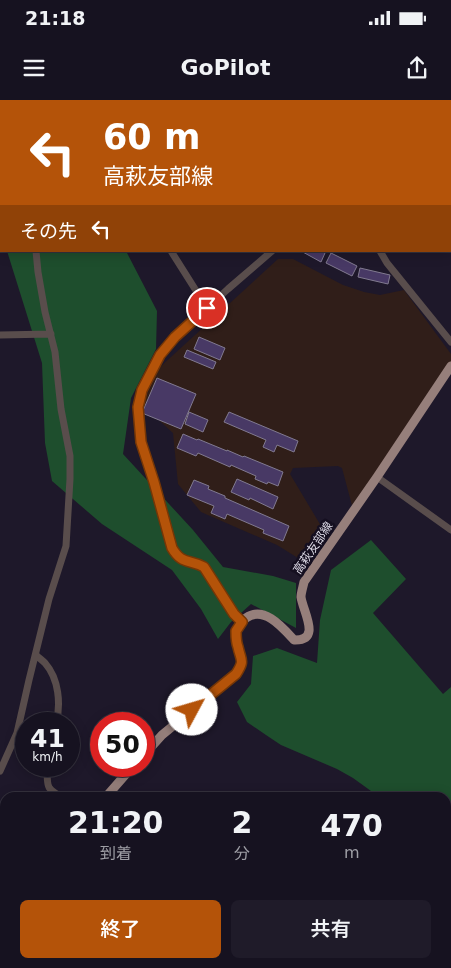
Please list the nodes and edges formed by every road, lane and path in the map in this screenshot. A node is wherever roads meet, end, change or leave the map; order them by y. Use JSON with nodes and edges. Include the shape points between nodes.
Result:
{"nodes":[{"id":1,"x":36,"y":252,"type":"edge"},
{"id":2,"x":171,"y":252,"type":"edge"},
{"id":3,"x":271,"y":252,"type":"edge"},
{"id":4,"x":381,"y":252,"type":"edge"},
{"id":5,"x":207,"y":308,"type":"junction"},
{"id":6,"x":51,"y":334,"type":"junction"},
{"id":7,"x":0,"y":336,"type":"edge"},
{"id":8,"x":451,"y":342,"type":"edge"},
{"id":9,"x":451,"y":366,"type":"edge"},
{"id":10,"x":377,"y":477,"type":"junction"},
{"id":11,"x":451,"y":530,"type":"edge"},
{"id":12,"x":242,"y":622,"type":"junction"},
{"id":13,"x":36,"y":655,"type":"junction"},
{"id":14,"x":58,"y":712,"type":"edge"},
{"id":15,"x":155,"y":743,"type":"edge"},
{"id":16,"x":0,"y":771,"type":"edge"},
{"id":17,"x":48,"y":777,"type":"edge"},
{"id":18,"x":122,"y":777,"type":"edge"},
{"id":19,"x":53,"y":792,"type":"edge"},
{"id":20,"x":110,"y":792,"type":"edge"}],
"edges":[{"from":1,"to":6,"type":"street"},
{"from":2,"to":5,"type":"street"},
{"from":3,"to":5,"type":"street"},
{"from":4,"to":8,"type":"street"},
{"from":5,"to":12,"type":"street","via":[[160,355],[142,390],[138,407],[141,442],[172,548],[182,560],[204,567]]},
{"from":6,"to":7,"type":"street"},
{"from":6,"to":13,"type":"street","via":[[70,456],[70,479],[66,546]]},
{"from":9,"to":10,"type":"main road","name":"高萩友部線"},
{"from":10,"to":11,"type":"street"},
{"from":10,"to":12,"type":"main road","name":"高萩友部線","via":[[304,582],[301,596],[308,621],[306,638],[294,640],[262,614],[249,616]]},
{"from":12,"to":15,"type":"main road","via":[[236,631],[242,660],[236,674]]},
{"from":13,"to":14,"type":"street","via":[[54,676]]},
{"from":13,"to":16,"type":"street","via":[[17,734]]},
{"from":17,"to":19,"type":"street","via":[[48,787]]},
{"from":18,"to":20,"type":"main road"}]}
